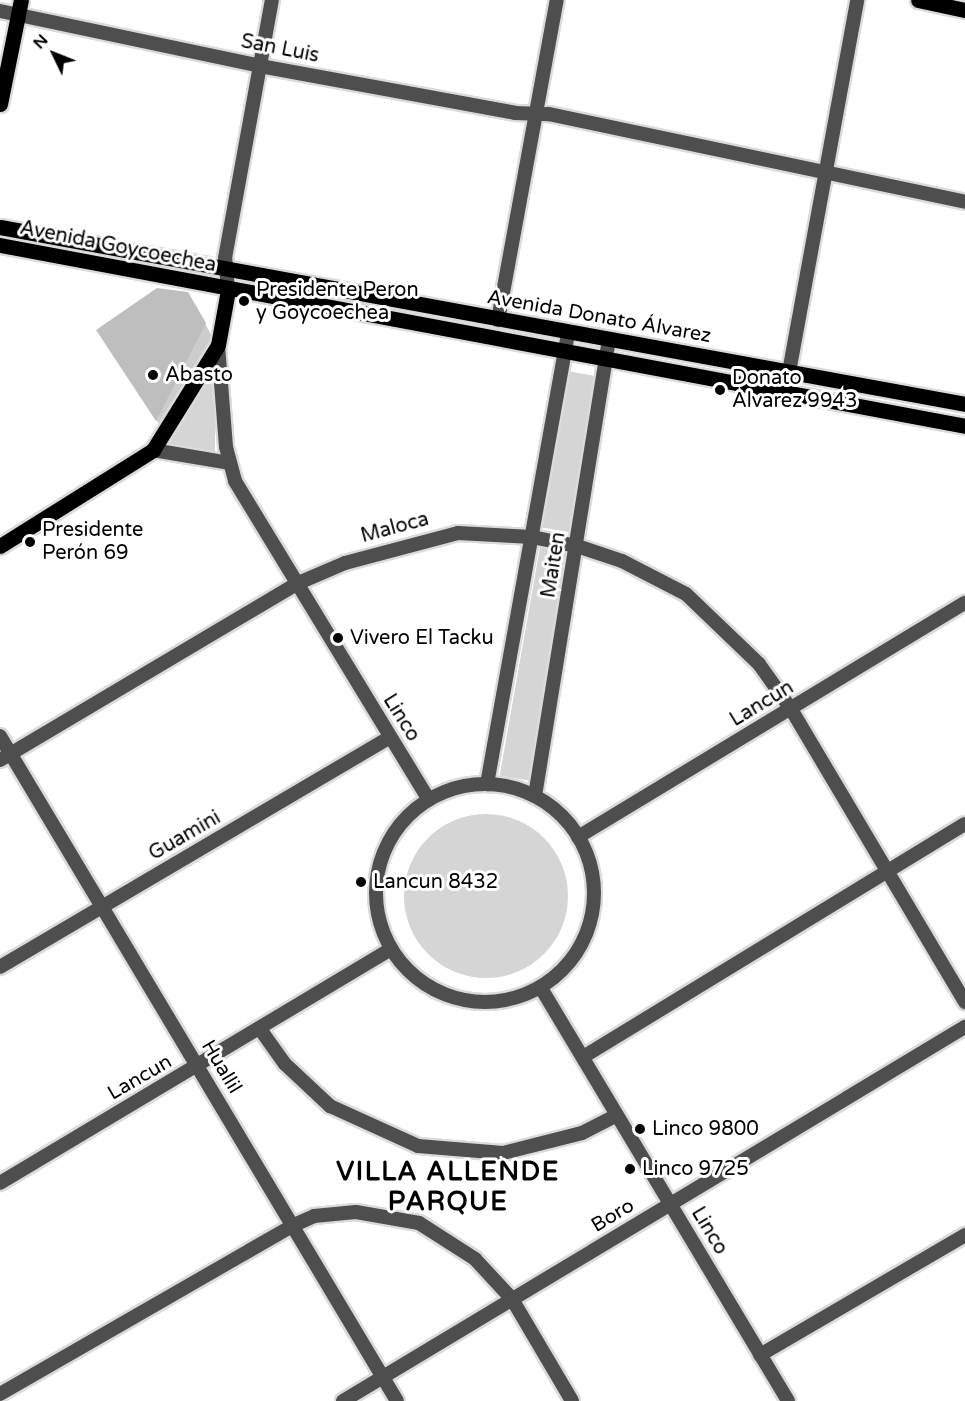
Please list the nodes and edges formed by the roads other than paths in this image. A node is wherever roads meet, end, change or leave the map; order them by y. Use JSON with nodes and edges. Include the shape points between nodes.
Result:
{"nodes":[{"id":1,"x":272,"y":0,"type":"edge"},
{"id":2,"x":557,"y":0,"type":"edge"},
{"id":3,"x":857,"y":0,"type":"edge"},
{"id":4,"x":918,"y":0,"type":"edge"},
{"id":5,"x":19,"y":8,"type":"edge"},
{"id":6,"x":965,"y":10,"type":"edge"},
{"id":7,"x":0,"y":12,"type":"edge"},
{"id":8,"x":260,"y":66,"type":"junction"},
{"id":9,"x":0,"y":104,"type":"edge"},
{"id":10,"x":536,"y":114,"type":"junction"},
{"id":11,"x":826,"y":171,"type":"junction"},
{"id":12,"x":965,"y":202,"type":"edge"},
{"id":13,"x":0,"y":227,"type":"edge"},
{"id":14,"x":0,"y":245,"type":"edge"},
{"id":15,"x":226,"y":270,"type":"junction"},
{"id":16,"x":228,"y":290,"type":"junction"},
{"id":17,"x":498,"y":320,"type":"junction"},
{"id":18,"x":568,"y":333,"type":"junction"},
{"id":19,"x":609,"y":339,"type":"junction"},
{"id":20,"x":218,"y":345,"type":"junction"},
{"id":21,"x":566,"y":351,"type":"junction"},
{"id":22,"x":605,"y":359,"type":"junction"},
{"id":23,"x":789,"y":372,"type":"junction"},
{"id":24,"x":965,"y":404,"type":"edge"},
{"id":25,"x":965,"y":426,"type":"edge"},
{"id":26,"x":153,"y":450,"type":"junction"},
{"id":27,"x":229,"y":463,"type":"junction"},
{"id":28,"x":532,"y":537,"type":"junction"},
{"id":29,"x":0,"y":546,"type":"edge"},
{"id":30,"x":577,"y":546,"type":"junction"},
{"id":31,"x":296,"y":584,"type":"junction"},
{"id":32,"x":965,"y":603,"type":"edge"},
{"id":33,"x":791,"y":708,"type":"junction"},
{"id":34,"x":0,"y":736,"type":"edge"},
{"id":35,"x":390,"y":738,"type":"junction"},
{"id":36,"x":5,"y":757,"type":"edge"},
{"id":37,"x":488,"y":784,"type":"junction"},
{"id":38,"x":535,"y":796,"type":"junction"},
{"id":39,"x":429,"y":800,"type":"junction"},
{"id":40,"x":965,"y":824,"type":"edge"},
{"id":41,"x":578,"y":837,"type":"junction"},
{"id":42,"x":887,"y":872,"type":"junction"},
{"id":43,"x":101,"y":907,"type":"junction"},
{"id":44,"x":391,"y":949,"type":"junction"},
{"id":45,"x":0,"y":967,"type":"edge"},
{"id":46,"x":541,"y":988,"type":"junction"},
{"id":47,"x":965,"y":1002,"type":"edge"},
{"id":48,"x":965,"y":1028,"type":"edge"},
{"id":49,"x":260,"y":1029,"type":"junction"},
{"id":50,"x":583,"y":1057,"type":"junction"},
{"id":51,"x":198,"y":1067,"type":"junction"},
{"id":52,"x":617,"y":1115,"type":"junction"},
{"id":53,"x":0,"y":1183,"type":"edge"},
{"id":54,"x":670,"y":1204,"type":"junction"},
{"id":55,"x":294,"y":1225,"type":"junction"},
{"id":56,"x":965,"y":1235,"type":"edge"},
{"id":57,"x":512,"y":1299,"type":"junction"},
{"id":58,"x":760,"y":1354,"type":"junction"},
{"id":59,"x":383,"y":1378,"type":"junction"},
{"id":60,"x":0,"y":1394,"type":"edge"},
{"id":61,"x":343,"y":1401,"type":"edge"},
{"id":62,"x":397,"y":1401,"type":"edge"},
{"id":63,"x":572,"y":1401,"type":"edge"},
{"id":64,"x":788,"y":1401,"type":"edge"}],
"edges":[{"from":1,"to":8,"type":"street"},
{"from":2,"to":10,"type":"street"},
{"from":3,"to":11,"type":"street"},
{"from":4,"to":6,"type":"main road"},
{"from":5,"to":7,"type":"street","name":"San Luis"},
{"from":5,"to":8,"type":"street","name":"San Luis"},
{"from":5,"to":9,"type":"main road"},
{"from":8,"to":10,"type":"street","name":"San Luis"},
{"from":8,"to":15,"type":"street"},
{"from":10,"to":11,"type":"street","name":"San Luis"},
{"from":10,"to":17,"type":"street"},
{"from":11,"to":12,"type":"street","name":"San Luis"},
{"from":11,"to":23,"type":"street"},
{"from":13,"to":15,"type":"main road","name":"Avenida Goycoechea"},
{"from":14,"to":16,"type":"main road","name":"Avenida Goycoechea"},
{"from":15,"to":16,"type":"street"},
{"from":15,"to":17,"type":"main road","name":"Avenida Donato Álvarez"},
{"from":16,"to":20,"type":"main road"},
{"from":16,"to":21,"type":"main road","name":"Avenida Donato Álvarez"},
{"from":17,"to":18,"type":"main road","name":"Avenida Donato Álvarez"},
{"from":18,"to":19,"type":"main road","name":"Avenida Donato Álvarez"},
{"from":18,"to":21,"type":"street","name":"Maiten"},
{"from":19,"to":22,"type":"street","name":"Maiten"},
{"from":19,"to":23,"type":"main road","name":"Avenida Donato Álvarez"},
{"from":20,"to":26,"type":"main road"},
{"from":20,"to":27,"type":"street","name":"Linco"},
{"from":21,"to":22,"type":"main road","name":"Avenida Donato Álvarez"},
{"from":21,"to":28,"type":"street","name":"Maiten"},
{"from":22,"to":25,"type":"main road","name":"Avenida Donato Álvarez"},
{"from":22,"to":30,"type":"street","name":"Maiten"},
{"from":23,"to":24,"type":"main road","name":"Avenida Donato Álvarez"},
{"from":26,"to":27,"type":"street"},
{"from":26,"to":29,"type":"main road"},
{"from":27,"to":31,"type":"street","name":"Linco"},
{"from":28,"to":30,"type":"street","name":"Maloca"},
{"from":28,"to":31,"type":"street","name":"Maloca","via":[[479,532],[434,537],[345,563]]},
{"from":28,"to":37,"type":"street","name":"Maiten"},
{"from":30,"to":33,"type":"street","name":"Maloca","via":[[622,561],[686,594],[735,637]]},
{"from":30,"to":38,"type":"street","name":"Maiten"},
{"from":31,"to":35,"type":"street","name":"Linco"},
{"from":31,"to":36,"type":"street","name":"Maloca"},
{"from":32,"to":33,"type":"street","name":"Lancun"},
{"from":33,"to":41,"type":"street","name":"Lancun"},
{"from":33,"to":42,"type":"street","name":"Maloca"},
{"from":34,"to":36,"type":"street","name":"Huallil"},
{"from":35,"to":39,"type":"street","name":"Linco"},
{"from":35,"to":43,"type":"street","name":"Guamini"},
{"from":36,"to":43,"type":"street","name":"Huallil"},
{"from":37,"to":38,"type":"street"},
{"from":37,"to":39,"type":"street"},
{"from":38,"to":41,"type":"street"},
{"from":39,"to":44,"type":"street","via":[[395,832],[377,878],[378,911]]},
{"from":40,"to":42,"type":"street"},
{"from":41,"to":46,"type":"street","via":[[594,890],[591,918],[565,967]]},
{"from":42,"to":47,"type":"street","name":"Maloca"},
{"from":42,"to":50,"type":"street"},
{"from":43,"to":45,"type":"street","name":"Guamini"},
{"from":43,"to":51,"type":"street","name":"Huallil"},
{"from":44,"to":46,"type":"street","via":[[433,989],[460,999],[489,1002]]},
{"from":44,"to":49,"type":"street","name":"Lancun"},
{"from":46,"to":50,"type":"street","name":"Linco"},
{"from":48,"to":54,"type":"street","name":"Boro"},
{"from":49,"to":51,"type":"street","name":"Lancun"},
{"from":49,"to":52,"type":"street","via":[[285,1064],[330,1106],[417,1146],[503,1153],[560,1140]]},
{"from":50,"to":52,"type":"street","name":"Linco"},
{"from":51,"to":53,"type":"street","name":"Lancun"},
{"from":51,"to":55,"type":"street","name":"Huallil"},
{"from":52,"to":54,"type":"street","name":"Linco"},
{"from":54,"to":57,"type":"street","name":"Boro"},
{"from":54,"to":58,"type":"street","name":"Linco"},
{"from":55,"to":57,"type":"street","via":[[314,1216],[356,1212],[419,1223],[475,1259]]},
{"from":55,"to":59,"type":"street","name":"Huallil"},
{"from":55,"to":60,"type":"street"},
{"from":56,"to":58,"type":"street"},
{"from":57,"to":59,"type":"street","name":"Boro"},
{"from":57,"to":63,"type":"street"},
{"from":58,"to":64,"type":"street","name":"Linco"},
{"from":59,"to":61,"type":"street","name":"Boro"},
{"from":59,"to":62,"type":"street","name":"Huallil"}]}
